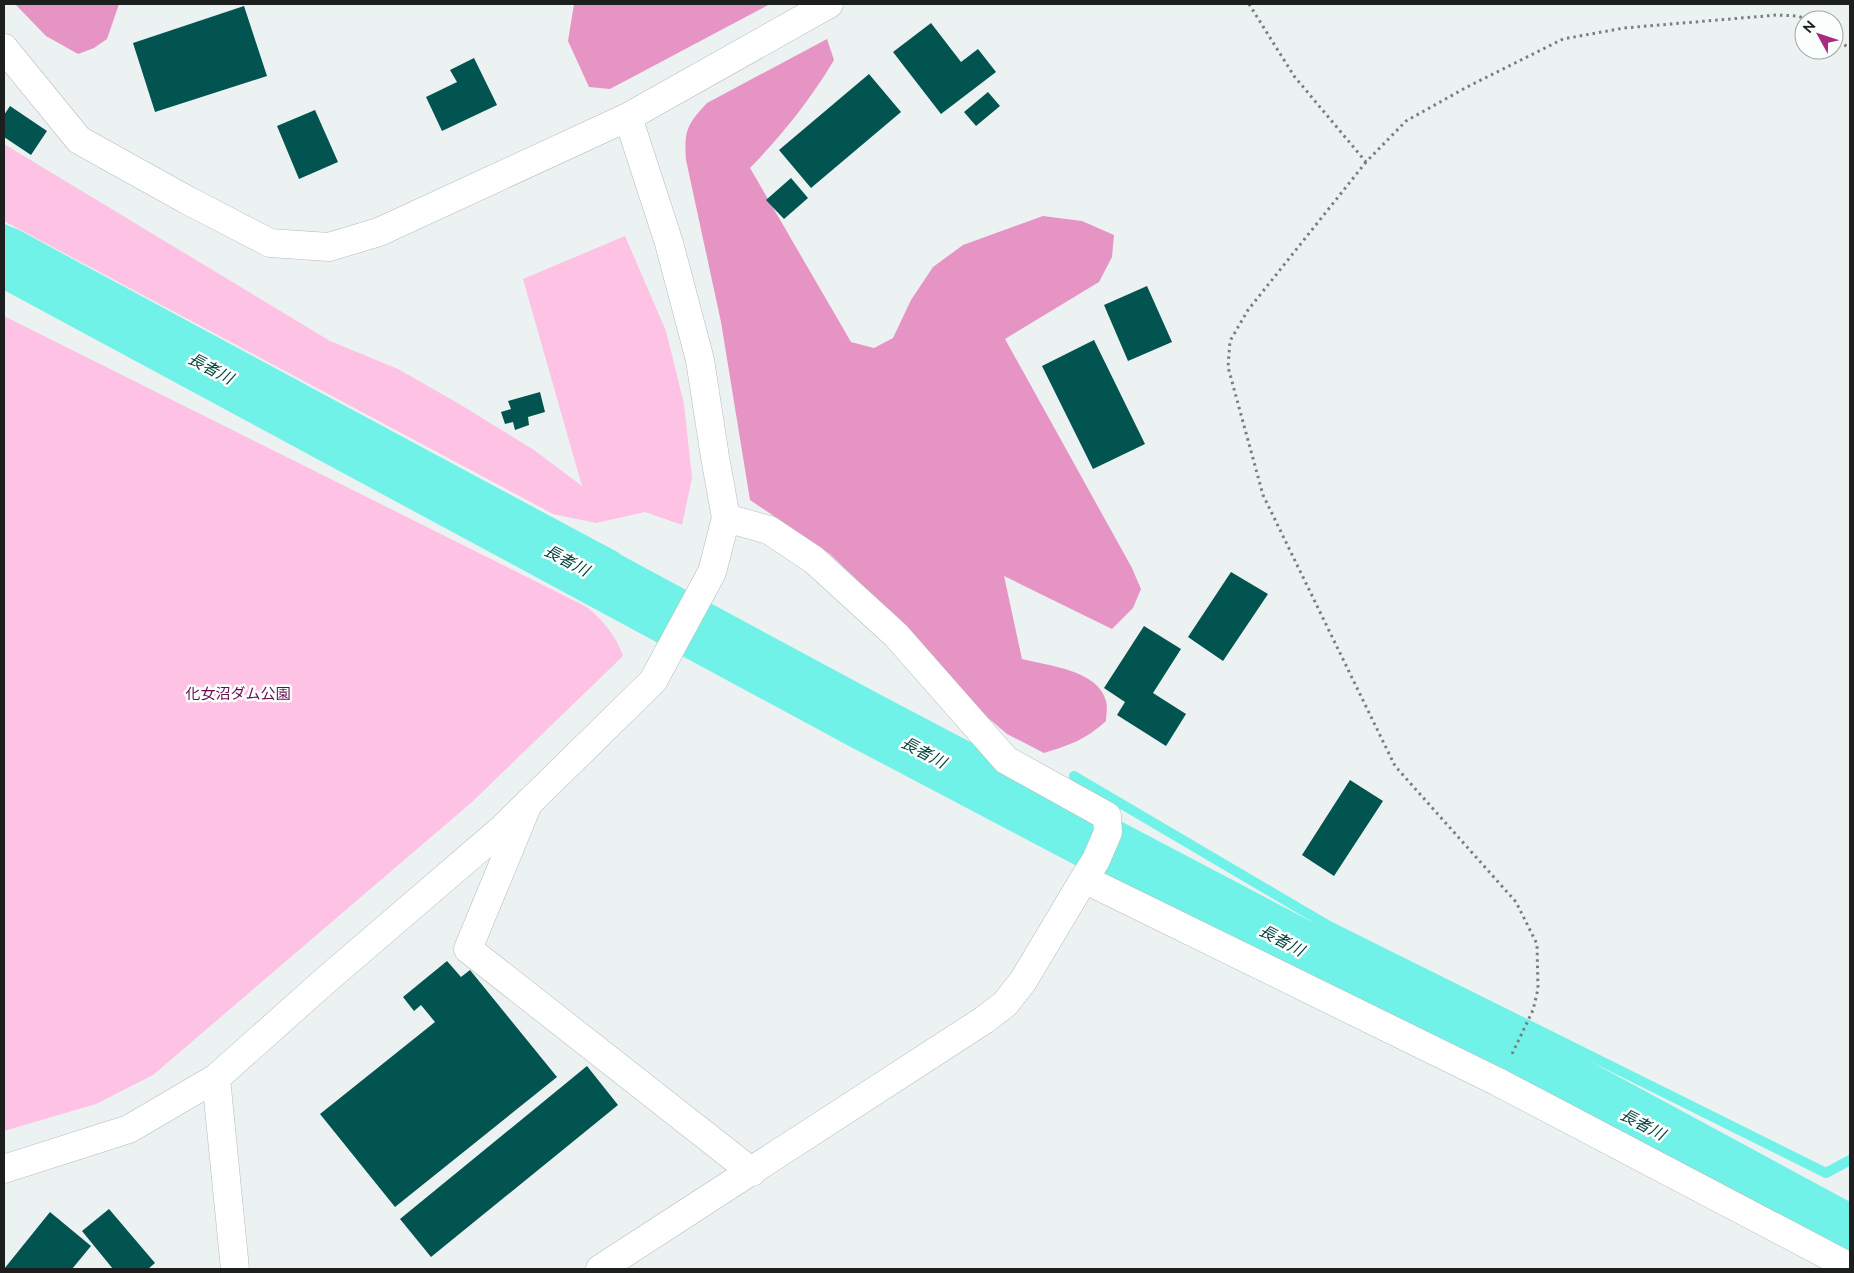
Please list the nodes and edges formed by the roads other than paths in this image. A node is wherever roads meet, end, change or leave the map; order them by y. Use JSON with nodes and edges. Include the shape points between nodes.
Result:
{"nodes":[{"id":1,"x":829,"y":4,"type":"edge"},
{"id":2,"x":4,"y":48,"type":"edge"},
{"id":3,"x":628,"y":117,"type":"junction"},
{"id":4,"x":726,"y":518,"type":"junction"},
{"id":5,"x":528,"y":804,"type":"junction"},
{"id":6,"x":1090,"y":870,"type":"junction"},
{"id":7,"x":216,"y":1078,"type":"junction"},
{"id":8,"x":4,"y":1170,"type":"edge"},
{"id":9,"x":752,"y":1172,"type":"junction"},
{"id":10,"x":1850,"y":1265,"type":"edge"},
{"id":11,"x":235,"y":1269,"type":"edge"},
{"id":12,"x":600,"y":1269,"type":"edge"}],
"edges":[{"from":1,"to":3,"type":"street"},
{"from":2,"to":3,"type":"street","via":[[79,140],[270,243],[329,247],[379,232]]},
{"from":3,"to":4,"type":"street","via":[[669,243],[700,360]]},
{"from":4,"to":5,"type":"street","via":[[712,572],[653,681]]},
{"from":4,"to":6,"type":"street","via":[[769,530],[814,560],[896,635],[1006,760],[1107,816],[1108,832]]},
{"from":5,"to":7,"type":"street"},
{"from":5,"to":9,"type":"street","via":[[468,949]]},
{"from":6,"to":9,"type":"street","via":[[1006,1004]]},
{"from":6,"to":10,"type":"street"},
{"from":7,"to":8,"type":"street","via":[[129,1129]]},
{"from":7,"to":11,"type":"street"},
{"from":9,"to":12,"type":"street"}]}
